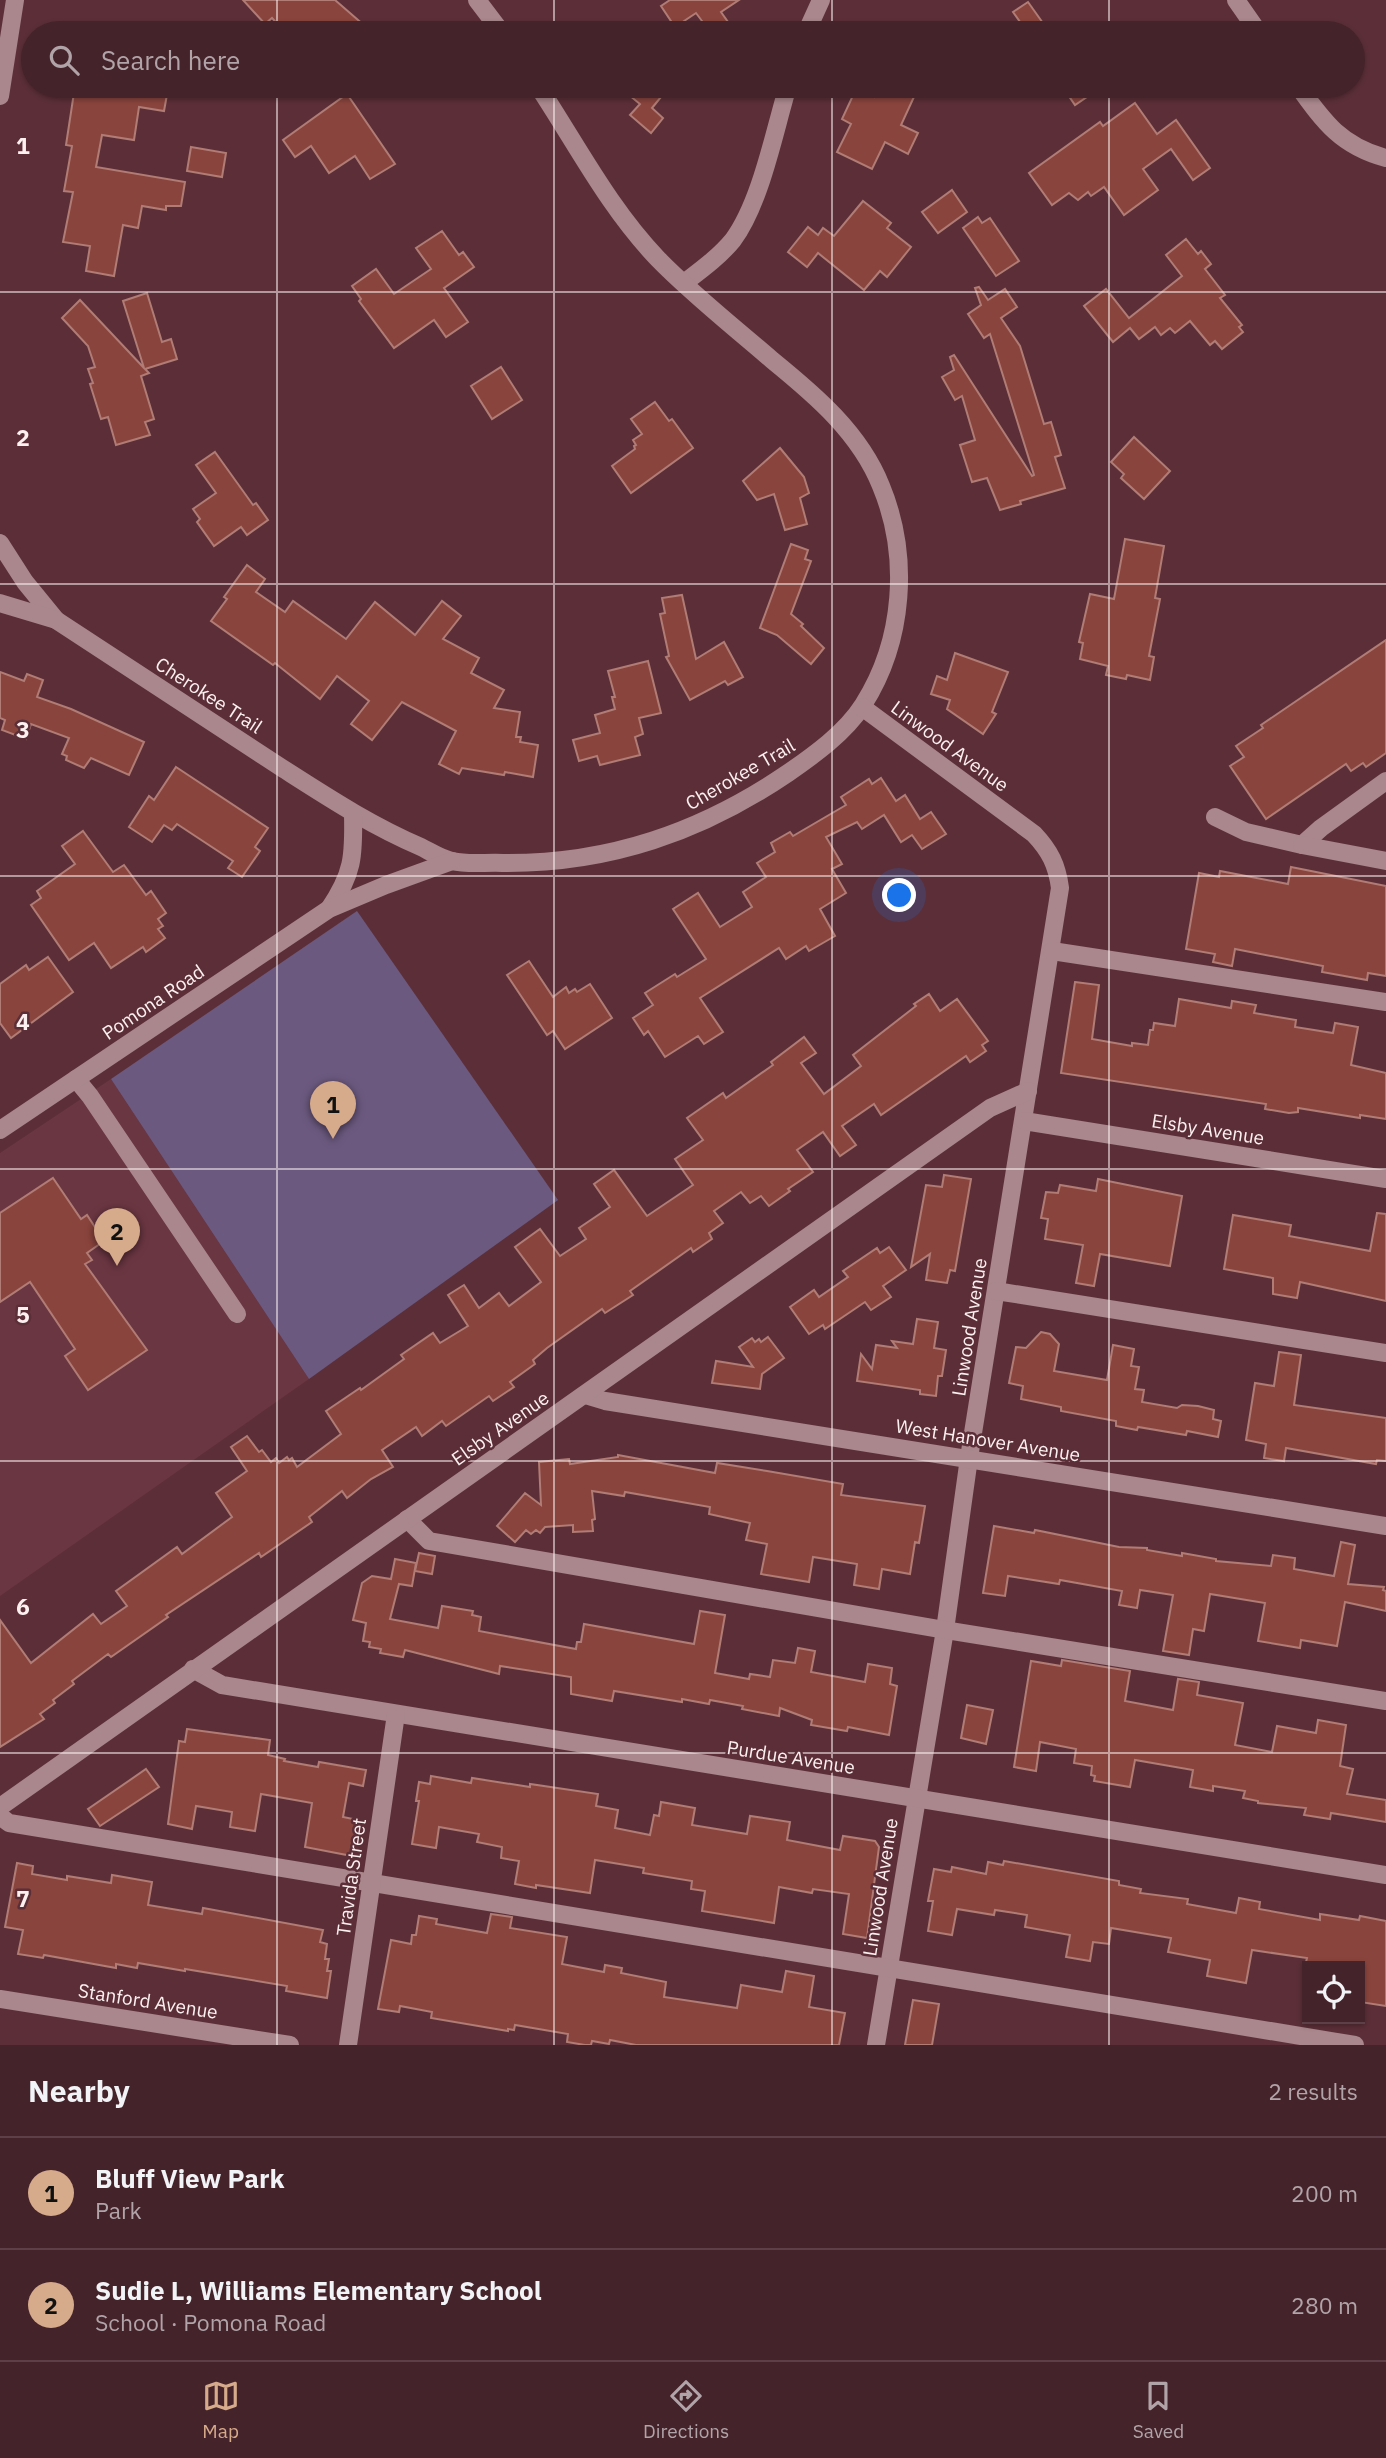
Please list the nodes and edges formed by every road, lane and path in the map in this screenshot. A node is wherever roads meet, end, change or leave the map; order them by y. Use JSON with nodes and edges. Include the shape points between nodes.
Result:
{"nodes":[{"id":1,"x":15,"y":0,"type":"edge"},
{"id":2,"x":477,"y":0,"type":"edge"},
{"id":3,"x":821,"y":0,"type":"edge"},
{"id":4,"x":1236,"y":0,"type":"edge"},
{"id":5,"x":493,"y":21,"type":"edge"},
{"id":6,"x":811,"y":21,"type":"edge"},
{"id":7,"x":1251,"y":21,"type":"edge"},
{"id":8,"x":0,"y":96,"type":"edge"},
{"id":9,"x":546,"y":98,"type":"edge"},
{"id":10,"x":784,"y":98,"type":"edge"},
{"id":11,"x":1307,"y":98,"type":"edge"},
{"id":12,"x":1386,"y":159,"type":"edge"},
{"id":13,"x":684,"y":283,"type":"junction"},
{"id":14,"x":0,"y":543,"type":"edge"},
{"id":15,"x":0,"y":603,"type":"edge"},
{"id":16,"x":56,"y":620,"type":"junction"},
{"id":17,"x":862,"y":707,"type":"junction"},
{"id":18,"x":1386,"y":781,"type":"edge"},
{"id":19,"x":354,"y":815,"type":"junction"},
{"id":20,"x":1215,"y":817,"type":"dead end"},
{"id":21,"x":1302,"y":845,"type":"junction"},
{"id":22,"x":452,"y":861,"type":"junction"},
{"id":23,"x":1386,"y":861,"type":"edge"},
{"id":24,"x":329,"y":909,"type":"junction"},
{"id":25,"x":1052,"y":951,"type":"junction"},
{"id":26,"x":1386,"y":1002,"type":"edge"},
{"id":27,"x":76,"y":1079,"type":"junction"},
{"id":28,"x":1028,"y":1091,"type":"junction"},
{"id":29,"x":1024,"y":1121,"type":"junction"},
{"id":30,"x":0,"y":1130,"type":"edge"},
{"id":31,"x":1386,"y":1180,"type":"edge"},
{"id":32,"x":996,"y":1291,"type":"junction"},
{"id":33,"x":237,"y":1314,"type":"dead end"},
{"id":34,"x":1386,"y":1353,"type":"edge"},
{"id":35,"x":584,"y":1395,"type":"junction"},
{"id":36,"x":969,"y":1458,"type":"junction"},
{"id":37,"x":407,"y":1519,"type":"junction"},
{"id":38,"x":1386,"y":1526,"type":"edge"},
{"id":39,"x":945,"y":1630,"type":"junction"},
{"id":40,"x":193,"y":1669,"type":"junction"},
{"id":41,"x":1386,"y":1701,"type":"edge"},
{"id":42,"x":396,"y":1714,"type":"junction"},
{"id":43,"x":916,"y":1799,"type":"junction"},
{"id":44,"x":0,"y":1807,"type":"edge"},
{"id":45,"x":0,"y":1816,"type":"edge"},
{"id":46,"x":1386,"y":1875,"type":"edge"},
{"id":47,"x":371,"y":1884,"type":"junction"},
{"id":48,"x":889,"y":1968,"type":"junction"},
{"id":49,"x":0,"y":1999,"type":"edge"},
{"id":50,"x":290,"y":2045,"type":"edge"},
{"id":51,"x":348,"y":2045,"type":"edge"},
{"id":52,"x":876,"y":2045,"type":"edge"},
{"id":53,"x":1355,"y":2045,"type":"edge"}],
"edges":[{"from":1,"to":8,"type":"street"},
{"from":2,"to":5,"type":"street"},
{"from":3,"to":6,"type":"street"},
{"from":4,"to":7,"type":"street"},
{"from":9,"to":13,"type":"street","name":"Cherokee Trail","via":[[625,223]]},
{"from":10,"to":13,"type":"street","via":[[742,225],[722,253]]},
{"from":11,"to":12,"type":"street","via":[[1329,127],[1354,146]]},
{"from":13,"to":17,"type":"street","name":"Cherokee Trail","via":[[814,395],[862,449],[880,483],[900,558],[899,598],[892,636]]},
{"from":14,"to":16,"type":"street","name":"Cherokee Trail"},
{"from":15,"to":16,"type":"street","name":"Cherokee Trail"},
{"from":16,"to":19,"type":"street","name":"Cherokee Trail"},
{"from":17,"to":22,"type":"street","name":"Cherokee Trail","via":[[809,759],[733,807],[687,829],[594,857],[517,863]]},
{"from":17,"to":25,"type":"street","name":"Linwood Avenue","via":[[1049,849],[1060,888]]},
{"from":18,"to":21,"type":"street"},
{"from":19,"to":22,"type":"street","name":"Cherokee Trail"},
{"from":19,"to":24,"type":"street","name":"Pomona Road","via":[[354,855],[344,887]]},
{"from":20,"to":21,"type":"street","via":[[1246,832]]},
{"from":21,"to":23,"type":"street"},
{"from":22,"to":24,"type":"street","name":"Pomona Road"},
{"from":24,"to":27,"type":"street","name":"Pomona Road"},
{"from":25,"to":26,"type":"street"},
{"from":25,"to":28,"type":"street","name":"Linwood Avenue"},
{"from":27,"to":30,"type":"street","name":"Pomona Road"},
{"from":27,"to":33,"type":"street"},
{"from":28,"to":29,"type":"street","name":"Linwood Avenue"},
{"from":28,"to":35,"type":"street","name":"Elsby Avenue","via":[[990,1108]]},
{"from":29,"to":31,"type":"street","name":"Elsby Avenue"},
{"from":29,"to":32,"type":"street","name":"Linwood Avenue"},
{"from":32,"to":34,"type":"street"},
{"from":32,"to":36,"type":"street","name":"Linwood Avenue"},
{"from":35,"to":36,"type":"street","name":"West Hanover Avenue"},
{"from":35,"to":37,"type":"street","name":"Elsby Avenue"},
{"from":36,"to":38,"type":"street","name":"West Hanover Avenue"},
{"from":36,"to":39,"type":"street","name":"Linwood Avenue"},
{"from":37,"to":39,"type":"street","via":[[429,1541]]},
{"from":37,"to":40,"type":"street","name":"Elsby Avenue"},
{"from":39,"to":41,"type":"street"},
{"from":39,"to":43,"type":"street","name":"Linwood Avenue"},
{"from":40,"to":42,"type":"street","name":"Purdue Avenue","via":[[222,1685]]},
{"from":40,"to":44,"type":"street","name":"Elsby Avenue"},
{"from":42,"to":43,"type":"street","name":"Purdue Avenue"},
{"from":42,"to":47,"type":"street","name":"Travida Street"},
{"from":43,"to":46,"type":"street","name":"Purdue Avenue"},
{"from":43,"to":48,"type":"street","name":"Linwood Avenue"},
{"from":45,"to":47,"type":"street","via":[[9,1823]]},
{"from":47,"to":48,"type":"street"},
{"from":47,"to":51,"type":"street","name":"Travida Street"},
{"from":48,"to":52,"type":"street","name":"Linwood Avenue"},
{"from":48,"to":53,"type":"street"},
{"from":49,"to":50,"type":"street","name":"Stanford Avenue"}]}
